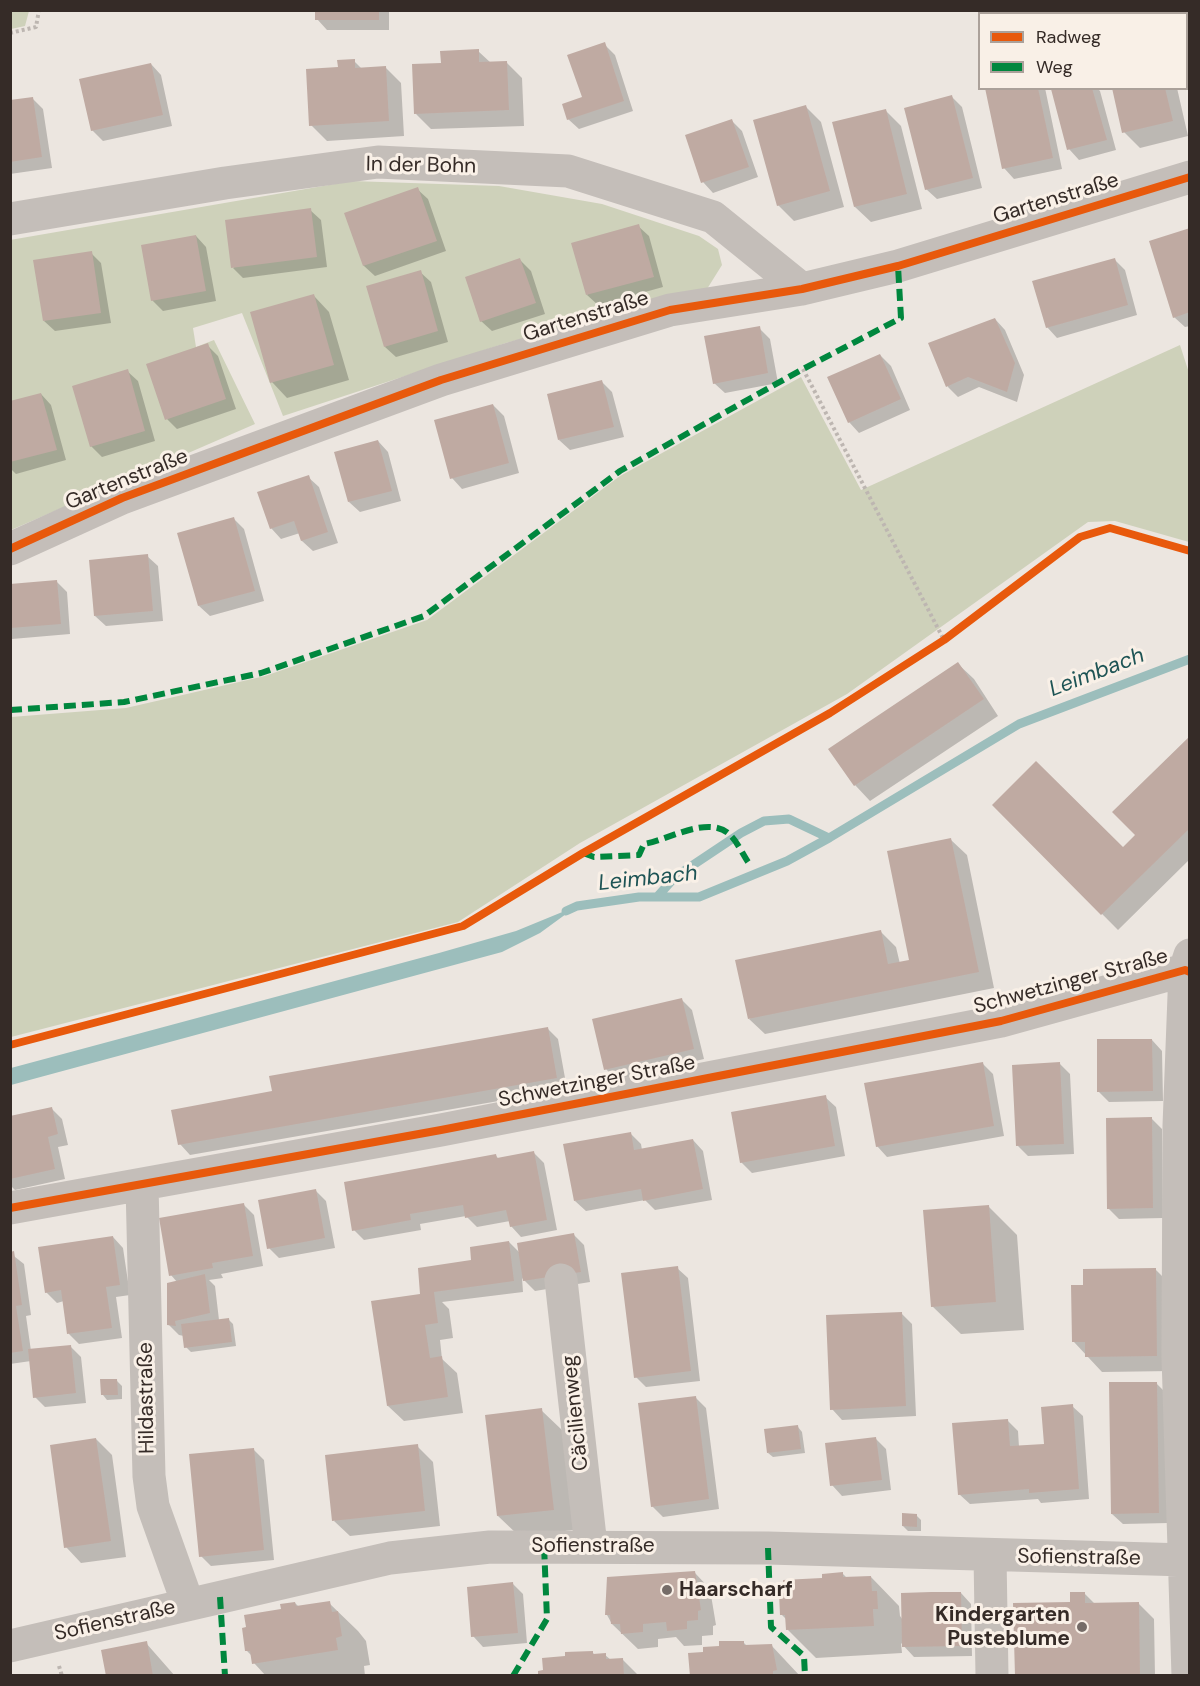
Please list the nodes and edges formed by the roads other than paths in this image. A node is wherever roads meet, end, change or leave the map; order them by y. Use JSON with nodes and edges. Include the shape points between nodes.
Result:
{"nodes":[{"id":1,"x":1190,"y":177,"type":"edge"},
{"id":2,"x":10,"y":219,"type":"edge"},
{"id":3,"x":802,"y":288,"type":"junction"},
{"id":4,"x":10,"y":549,"type":"edge"},
{"id":5,"x":1188,"y":966,"type":"edge"},
{"id":6,"x":142,"y":1185,"type":"junction"},
{"id":7,"x":10,"y":1208,"type":"edge"},
{"id":8,"x":561,"y":1280,"type":"dead end"},
{"id":9,"x":1184,"y":1356,"type":"edge"},
{"id":10,"x":591,"y":1546,"type":"junction"},
{"id":11,"x":990,"y":1556,"type":"junction"},
{"id":12,"x":1185,"y":1560,"type":"junction"},
{"id":13,"x":188,"y":1604,"type":"junction"},
{"id":14,"x":1189,"y":1605,"type":"edge"},
{"id":15,"x":10,"y":1646,"type":"edge"},
{"id":16,"x":992,"y":1676,"type":"edge"},
{"id":17,"x":1188,"y":1676,"type":"edge"}],
"edges":[{"from":1,"to":3,"type":"street","name":"Gartenstraße","via":[[898,266]]},
{"from":2,"to":3,"type":"street","name":"In der Bohn","via":[[378,162],[568,171],[713,217]]},
{"from":3,"to":4,"type":"street","name":"Gartenstraße","via":[[670,310],[441,380],[122,498]]},
{"from":5,"to":6,"type":"street","name":"Schwetzinger Straße","via":[[1001,1021]]},
{"from":5,"to":9,"type":"street","via":[[1179,1126]]},
{"from":6,"to":7,"type":"street","name":"Schwetzinger Straße"},
{"from":6,"to":13,"type":"street","name":"Hildastraße","via":[[149,1476],[153,1506]]},
{"from":8,"to":10,"type":"street","name":"Cäcilienweg"},
{"from":9,"to":12,"type":"street"},
{"from":10,"to":11,"type":"street","name":"Sofienstraße"},
{"from":10,"to":13,"type":"street","name":"Sofienstraße","via":[[490,1547],[390,1558]]},
{"from":11,"to":12,"type":"street","name":"Sofienstraße"},
{"from":11,"to":16,"type":"street"},
{"from":12,"to":14,"type":"street"},
{"from":13,"to":15,"type":"street","name":"Sofienstraße"},
{"from":14,"to":17,"type":"street"}]}
